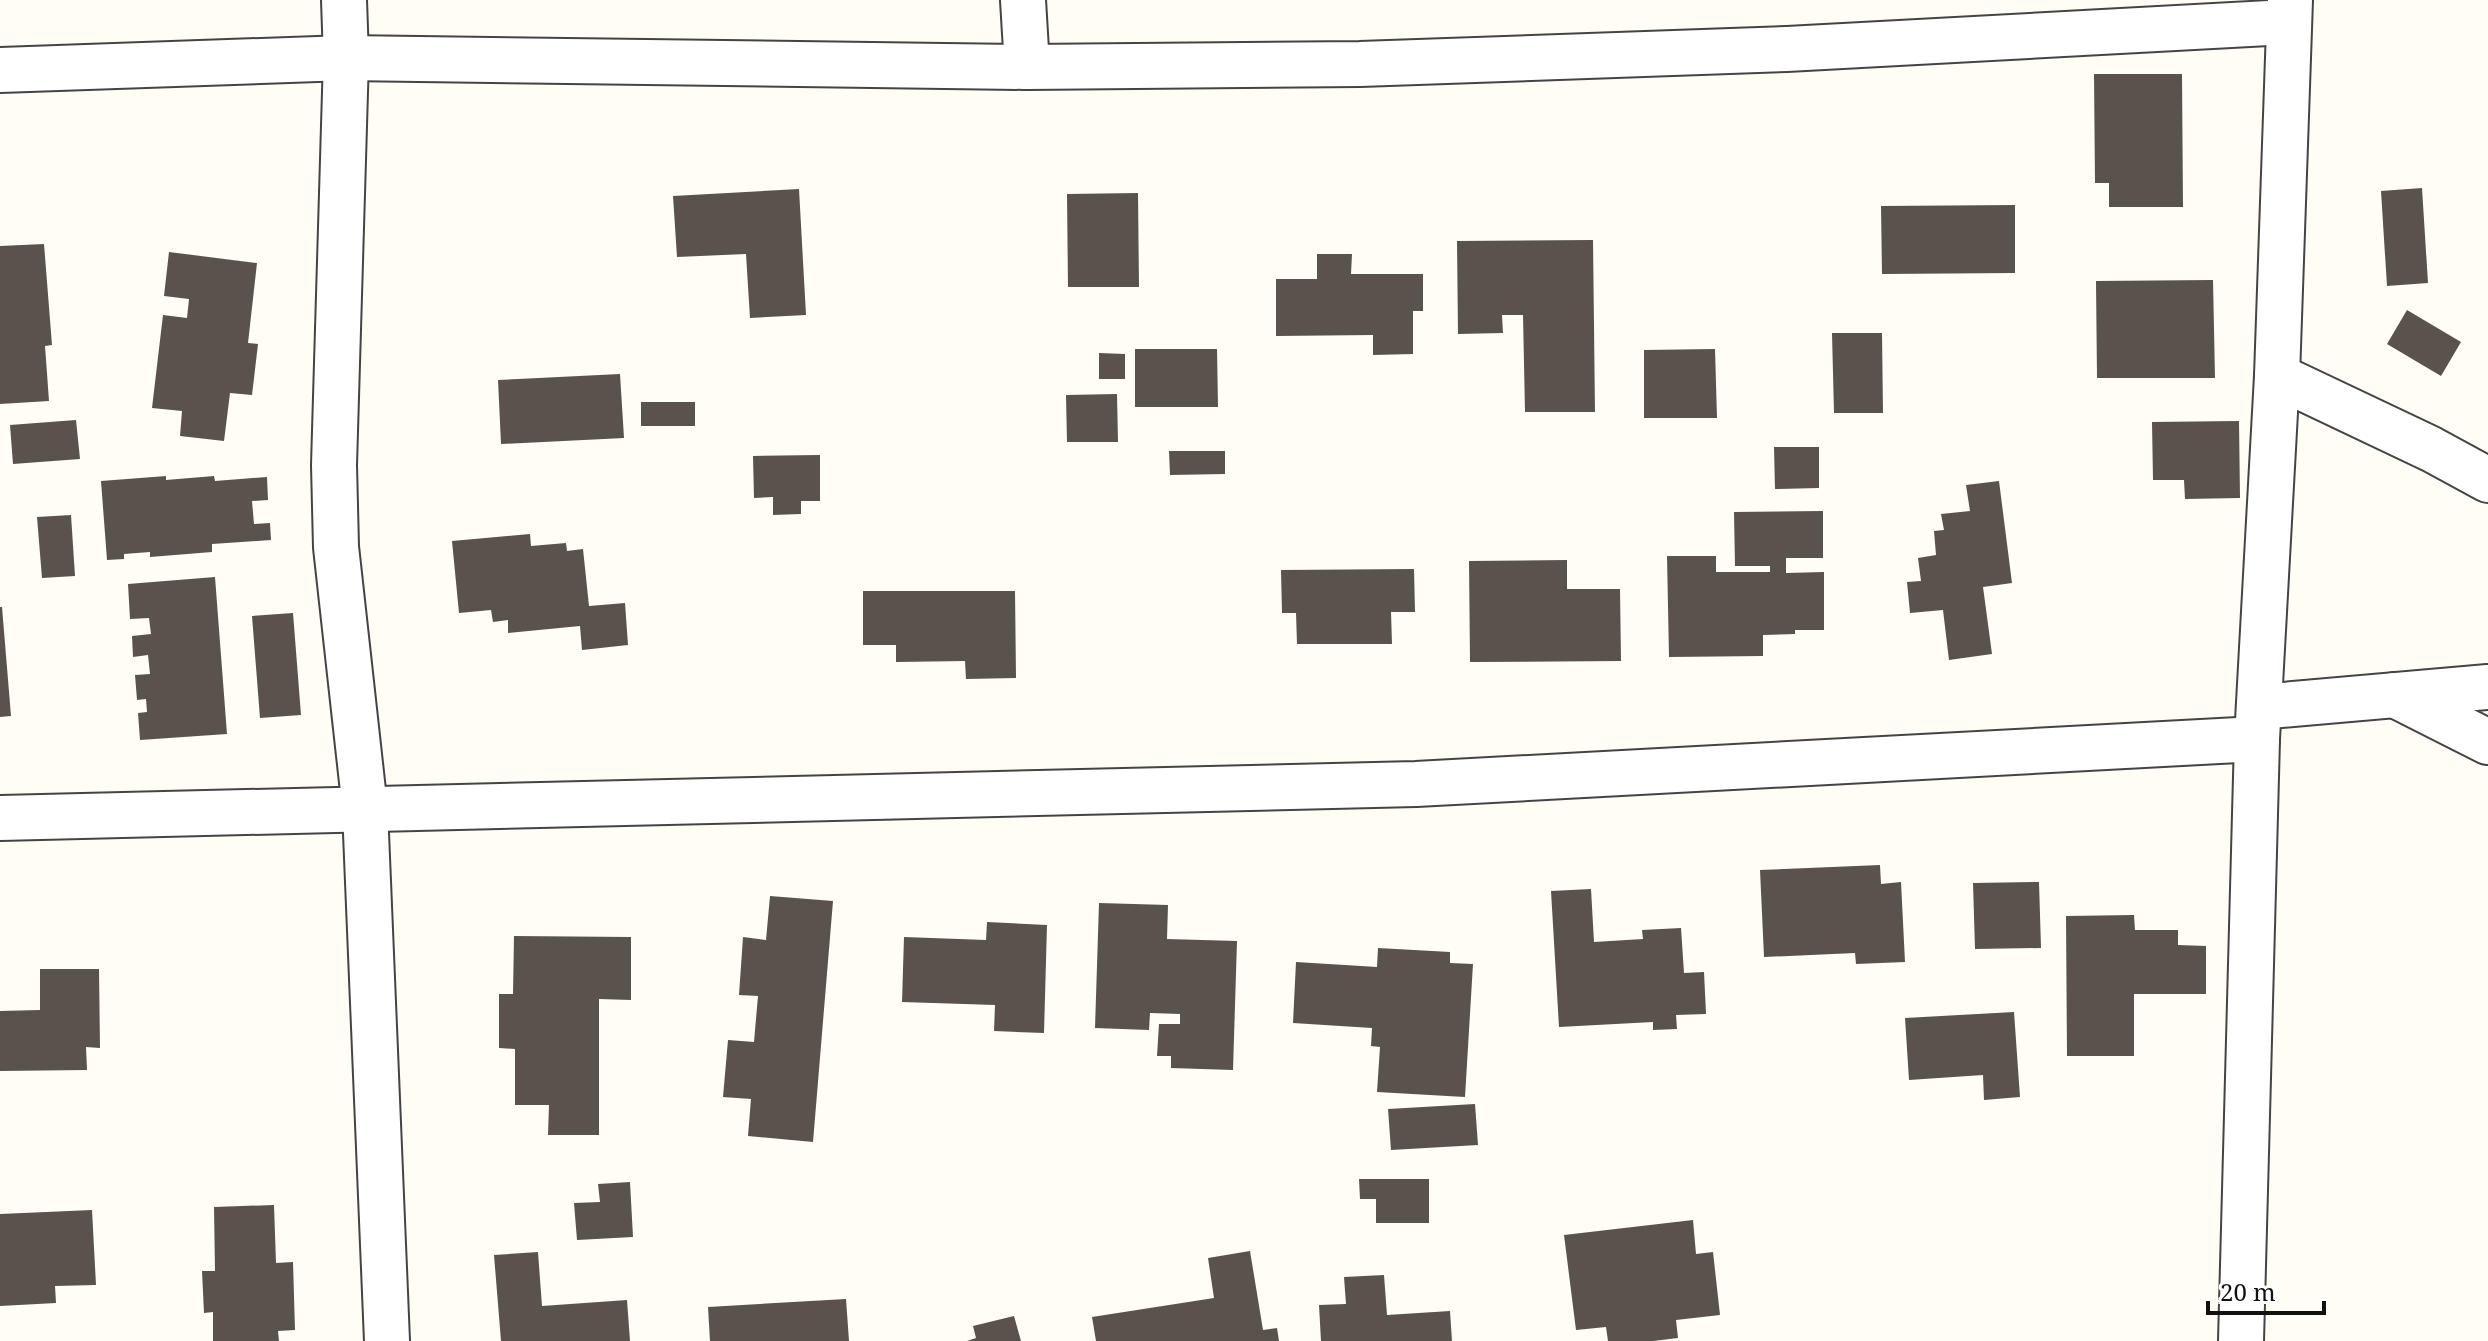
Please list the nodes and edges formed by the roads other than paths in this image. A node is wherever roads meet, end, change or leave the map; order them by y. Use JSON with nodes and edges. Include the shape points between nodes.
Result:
{"nodes":[{"id":1,"x":344,"y":0,"type":"edge"},
{"id":2,"x":1023,"y":0,"type":"edge"},
{"id":3,"x":2289,"y":11,"type":"edge"},
{"id":4,"x":346,"y":58,"type":"junction"},
{"id":5,"x":1027,"y":67,"type":"junction"},
{"id":6,"x":0,"y":70,"type":"edge"},
{"id":7,"x":2277,"y":376,"type":"junction"},
{"id":8,"x":2488,"y":480,"type":"edge"},
{"id":9,"x":2488,"y":687,"type":"edge"},
{"id":10,"x":2395,"y":695,"type":"junction"},
{"id":11,"x":2258,"y":723,"type":"junction"},
{"id":12,"x":2488,"y":742,"type":"edge"},
{"id":13,"x":365,"y":809,"type":"junction"},
{"id":14,"x":0,"y":818,"type":"edge"},
{"id":15,"x":387,"y":1341,"type":"edge"},
{"id":16,"x":2241,"y":1341,"type":"edge"}],
"edges":[{"from":1,"to":4,"type":"street"},
{"from":2,"to":5,"type":"street"},
{"from":3,"to":5,"type":"street","via":[[1755,50],[1360,64]]},
{"from":3,"to":7,"type":"street"},
{"from":4,"to":5,"type":"street"},
{"from":4,"to":6,"type":"street"},
{"from":4,"to":13,"type":"street","via":[[335,520]]},
{"from":7,"to":8,"type":"street"},
{"from":7,"to":11,"type":"street"},
{"from":9,"to":10,"type":"street"},
{"from":10,"to":11,"type":"street"},
{"from":10,"to":12,"type":"street"},
{"from":11,"to":13,"type":"street","via":[[1416,784]]},
{"from":11,"to":16,"type":"street"},
{"from":13,"to":14,"type":"street"},
{"from":13,"to":15,"type":"street"}]}
